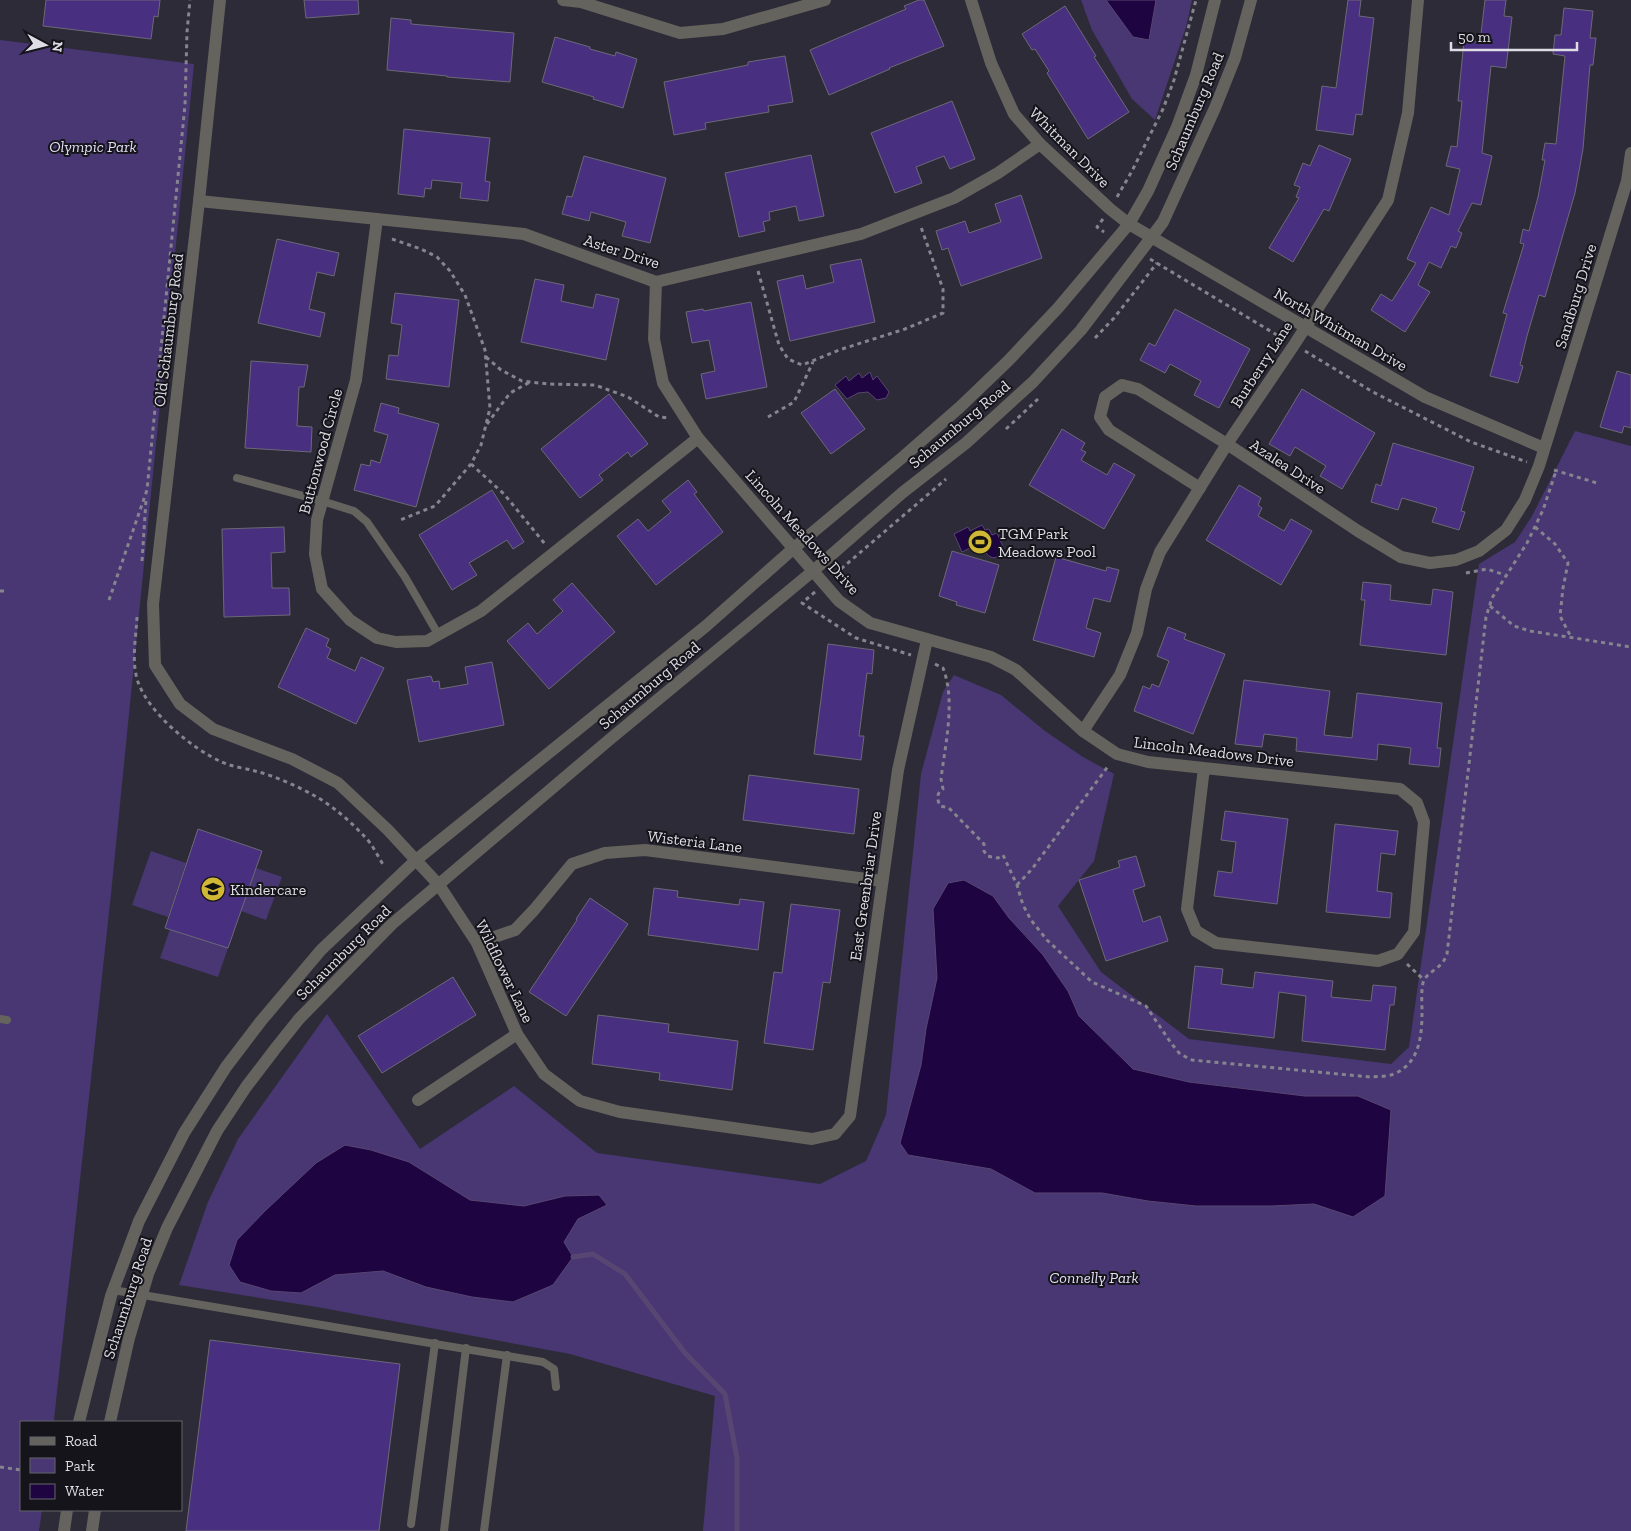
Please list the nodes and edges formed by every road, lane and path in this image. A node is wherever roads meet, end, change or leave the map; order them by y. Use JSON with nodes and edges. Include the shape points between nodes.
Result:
{"nodes":[{"id":1,"x":190,"y":0,"type":"edge"},
{"id":2,"x":220,"y":0,"type":"edge"},
{"id":3,"x":564,"y":0,"type":"edge"},
{"id":4,"x":825,"y":0,"type":"edge"},
{"id":5,"x":971,"y":0,"type":"edge"},
{"id":6,"x":1196,"y":0,"type":"edge"},
{"id":7,"x":1215,"y":0,"type":"edge"},
{"id":8,"x":1250,"y":0,"type":"edge"},
{"id":9,"x":1418,"y":0,"type":"edge"},
{"id":10,"x":1040,"y":144,"type":"junction"},
{"id":11,"x":1631,"y":153,"type":"edge"},
{"id":12,"x":199,"y":201,"type":"junction"},
{"id":13,"x":1110,"y":209,"type":"junction"},
{"id":14,"x":377,"y":219,"type":"junction"},
{"id":15,"x":1129,"y":224,"type":"junction"},
{"id":16,"x":921,"y":227,"type":"dead end"},
{"id":17,"x":1097,"y":227,"type":"dead end"},
{"id":18,"x":1151,"y":238,"type":"junction"},
{"id":19,"x":392,"y":240,"type":"dead end"},
{"id":20,"x":1157,"y":263,"type":"dead end"},
{"id":21,"x":758,"y":272,"type":"dead end"},
{"id":22,"x":656,"y":282,"type":"junction"},
{"id":23,"x":1305,"y":327,"type":"junction"},
{"id":24,"x":1294,"y":345,"type":"junction"},
{"id":25,"x":485,"y":356,"type":"junction"},
{"id":26,"x":813,"y":362,"type":"junction"},
{"id":27,"x":530,"y":382,"type":"junction"},
{"id":28,"x":768,"y":417,"type":"dead end"},
{"id":29,"x":670,"y":419,"type":"dead end"},
{"id":30,"x":486,"y":426,"type":"junction"},
{"id":31,"x":698,"y":438,"type":"junction"},
{"id":32,"x":1227,"y":444,"type":"junction"},
{"id":33,"x":1544,"y":448,"type":"junction"},
{"id":34,"x":471,"y":464,"type":"junction"},
{"id":35,"x":1538,"y":466,"type":"junction"},
{"id":36,"x":1556,"y":471,"type":"junction"},
{"id":37,"x":237,"y":478,"type":"dead end"},
{"id":38,"x":1597,"y":483,"type":"dead end"},
{"id":39,"x":1200,"y":488,"type":"junction"},
{"id":40,"x":147,"y":490,"type":"junction"},
{"id":41,"x":322,"y":501,"type":"junction"},
{"id":42,"x":400,"y":520,"type":"dead end"},
{"id":43,"x":1535,"y":527,"type":"junction"},
{"id":44,"x":794,"y":548,"type":"junction"},
{"id":45,"x":552,"y":554,"type":"junction"},
{"id":46,"x":1456,"y":560,"type":"junction"},
{"id":47,"x":141,"y":566,"type":"dead end"},
{"id":48,"x":813,"y":571,"type":"junction"},
{"id":49,"x":1505,"y":575,"type":"junction"},
{"id":50,"x":0,"y":591,"type":"edge"},
{"id":51,"x":6,"y":591,"type":"dead end"},
{"id":52,"x":109,"y":600,"type":"dead end"},
{"id":53,"x":802,"y":603,"type":"dead end"},
{"id":54,"x":1490,"y":606,"type":"junction"},
{"id":55,"x":138,"y":612,"type":"dead end"},
{"id":56,"x":438,"y":634,"type":"junction"},
{"id":57,"x":1571,"y":638,"type":"junction"},
{"id":58,"x":927,"y":640,"type":"junction"},
{"id":59,"x":1631,"y":648,"type":"edge"},
{"id":60,"x":923,"y":659,"type":"junction"},
{"id":61,"x":154,"y":665,"type":"joint"},
{"id":62,"x":1083,"y":731,"type":"junction"},
{"id":63,"x":1117,"y":754,"type":"junction"},
{"id":64,"x":1204,"y":768,"type":"junction"},
{"id":65,"x":416,"y":860,"type":"junction"},
{"id":66,"x":384,"y":866,"type":"dead end"},
{"id":67,"x":882,"y":881,"type":"junction"},
{"id":68,"x":439,"y":885,"type":"junction"},
{"id":69,"x":1017,"y":885,"type":"junction"},
{"id":70,"x":477,"y":943,"type":"junction"},
{"id":71,"x":1398,"y":954,"type":"junction"},
{"id":72,"x":1424,"y":980,"type":"junction"},
{"id":73,"x":517,"y":1034,"type":"junction"},
{"id":74,"x":418,"y":1100,"type":"dead end"},
{"id":75,"x":835,"y":1134,"type":"joint"},
{"id":76,"x":113,"y":1290,"type":"junction"},
{"id":77,"x":141,"y":1296,"type":"junction"},
{"id":78,"x":435,"y":1343,"type":"junction"},
{"id":79,"x":466,"y":1348,"type":"junction"},
{"id":80,"x":507,"y":1356,"type":"junction"},
{"id":81,"x":556,"y":1387,"type":"dead end"},
{"id":82,"x":79,"y":1421,"type":"edge"},
{"id":83,"x":110,"y":1421,"type":"edge"},
{"id":84,"x":0,"y":1467,"type":"edge"},
{"id":85,"x":20,"y":1470,"type":"edge"},
{"id":86,"x":66,"y":1511,"type":"edge"},
{"id":87,"x":95,"y":1511,"type":"edge"},
{"id":88,"x":411,"y":1524,"type":"dead end"},
{"id":89,"x":64,"y":1531,"type":"edge"},
{"id":90,"x":92,"y":1531,"type":"edge"},
{"id":91,"x":444,"y":1531,"type":"edge"},
{"id":92,"x":484,"y":1531,"type":"edge"}],
"edges":[{"from":1,"to":40,"type":"path","via":[[185,104]]},
{"from":2,"to":12,"type":"street","name":"Old Schaumburg Road"},
{"from":3,"to":4,"type":"street","via":[[581,2],[680,33],[723,29]]},
{"from":5,"to":10,"type":"street","name":"Whitman Drive","via":[[991,63],[1014,114]]},
{"from":6,"to":13,"type":"path","via":[[1163,109]]},
{"from":7,"to":15,"type":"street","name":"Schaumburg Road","via":[[1196,75],[1177,127]]},
{"from":8,"to":18,"type":"street","name":"Schaumburg Road","via":[[1235,58],[1215,108],[1163,222]]},
{"from":9,"to":23,"type":"street","name":"Burberry Lane","via":[[1408,113],[1388,200]]},
{"from":10,"to":13,"type":"street","name":"Whitman Drive"},
{"from":10,"to":22,"type":"street","name":"Aster Drive","via":[[954,198],[862,234]]},
{"from":11,"to":33,"type":"street","name":"Sandburg Drive","via":[[1627,181]]},
{"from":12,"to":14,"type":"street","name":"Aster Drive"},
{"from":12,"to":61,"type":"street","name":"Old Schaumburg Road","via":[[153,604]]},
{"from":13,"to":15,"type":"street","name":"Whitman Drive"},
{"from":13,"to":17,"type":"path"},
{"from":14,"to":22,"type":"street","name":"Aster Drive","via":[[524,234]]},
{"from":14,"to":41,"type":"street","name":"Buttonwood Circle","via":[[356,380]]},
{"from":15,"to":18,"type":"street","name":"North Whitman Drive"},
{"from":15,"to":44,"type":"street","name":"Schaumburg Road","via":[[1008,361],[903,457]]},
{"from":16,"to":26,"type":"path","via":[[943,289],[943,313]]},
{"from":18,"to":23,"type":"street","name":"North Whitman Drive"},
{"from":18,"to":48,"type":"street","name":"Schaumburg Road","via":[[1081,330],[1033,382],[966,443],[902,493]]},
{"from":19,"to":25,"type":"path","via":[[437,257],[450,271],[465,295]]},
{"from":20,"to":24,"type":"path"},
{"from":21,"to":26,"type":"path","via":[[779,345],[788,359],[802,365]]},
{"from":22,"to":31,"type":"street","name":"Lincoln Meadows Drive","via":[[654,339],[662,383]]},
{"from":23,"to":24,"type":"street","name":"Burberry Lane"},
{"from":23,"to":33,"type":"street","name":"North Whitman Drive","via":[[1425,397]]},
{"from":24,"to":32,"type":"street","name":"Burberry Lane"},
{"from":24,"to":35,"type":"path","via":[[1373,392],[1471,442]]},
{"from":25,"to":27,"type":"path","via":[[501,370]]},
{"from":25,"to":30,"type":"path","via":[[490,408]]},
{"from":26,"to":28,"type":"path","via":[[794,402]]},
{"from":27,"to":29,"type":"path","via":[[595,385],[628,397],[659,417]]},
{"from":27,"to":30,"type":"path","via":[[510,393]]},
{"from":30,"to":34,"type":"path"},
{"from":31,"to":44,"type":"street","name":"Lincoln Meadows Drive"},
{"from":31,"to":45,"type":"street","name":"Buttonwood Circle"},
{"from":32,"to":39,"type":"street","name":"Burberry Lane"},
{"from":32,"to":39,"type":"street","name":"Azalea Drive","via":[[1138,388],[1122,385],[1105,397],[1100,417],[1110,430]]},
{"from":32,"to":46,"type":"street","name":"Azalea Drive","via":[[1400,557],[1430,563]]},
{"from":33,"to":35,"type":"street","name":"Azalea Drive"},
{"from":34,"to":42,"type":"path","via":[[435,506]]},
{"from":34,"to":45,"type":"path","via":[[504,494]]},
{"from":35,"to":36,"type":"path"},
{"from":35,"to":46,"type":"street","name":"Azalea Drive","via":[[1525,500],[1506,530],[1479,551]]},
{"from":36,"to":38,"type":"path"},
{"from":36,"to":43,"type":"path"},
{"from":37,"to":41,"type":"lane"},
{"from":39,"to":62,"type":"street","name":"Burberry Lane","via":[[1160,552],[1146,589],[1137,633],[1120,675]]},
{"from":40,"to":47,"type":"path"},
{"from":40,"to":52,"type":"path"},
{"from":41,"to":56,"type":"lane","via":[[354,511],[367,522]]},
{"from":41,"to":56,"type":"street","name":"Buttonwood Circle","via":[[315,554],[322,590],[350,620],[377,638],[396,642],[427,641]]},
{"from":43,"to":49,"type":"path"},
{"from":43,"to":57,"type":"path","via":[[1555,544],[1568,564],[1560,616]]},
{"from":44,"to":48,"type":"street","name":"Lincoln Meadows Drive"},
{"from":44,"to":65,"type":"street","name":"Schaumburg Road","via":[[706,626]]},
{"from":45,"to":56,"type":"street","name":"Buttonwood Circle","via":[[481,611]]},
{"from":46,"to":49,"type":"path","via":[[1456,570],[1464,573],[1487,569]]},
{"from":48,"to":58,"type":"street","name":"Lincoln Meadows Drive","via":[[839,600],[870,623]]},
{"from":48,"to":68,"type":"street","name":"Schaumburg Road"},
{"from":49,"to":54,"type":"path"},
{"from":50,"to":51,"type":"path"},
{"from":53,"to":60,"type":"path","via":[[856,638]]},
{"from":54,"to":57,"type":"path","via":[[1514,626]]},
{"from":54,"to":72,"type":"path","via":[[1483,639],[1447,954],[1444,963]]},
{"from":55,"to":66,"type":"path","via":[[135,663],[138,681],[159,715],[209,756],[257,771],[316,796],[366,838]]},
{"from":57,"to":59,"type":"path"},
{"from":58,"to":60,"type":"street","name":"East Greenbriar Drive"},
{"from":58,"to":62,"type":"street","name":"Lincoln Meadows Drive","via":[[991,658],[1016,670]]},
{"from":60,"to":67,"type":"street","name":"East Greenbriar Drive","via":[[898,770]]},
{"from":60,"to":69,"type":"path","via":[[944,668],[949,688],[943,788],[937,800],[984,844],[987,856],[1003,856]]},
{"from":61,"to":65,"type":"street","name":"Wildflower Lane","via":[[180,704],[213,729],[292,759],[338,783]]},
{"from":62,"to":63,"type":"street","name":"Lincoln Meadows Drive"},
{"from":63,"to":64,"type":"street","name":"Lincoln Meadows Drive","via":[[1148,762]]},
{"from":63,"to":69,"type":"path"},
{"from":64,"to":71,"type":"street","via":[[1187,909],[1196,931],[1216,943],[1378,961]]},
{"from":64,"to":71,"type":"street","name":"Lincoln Meadows Drive","via":[[1400,789],[1417,804],[1424,822],[1414,932]]},
{"from":65,"to":68,"type":"street","name":"Wildflower Lane"},
{"from":65,"to":76,"type":"street","name":"Schaumburg Road","via":[[290,984],[226,1067],[184,1133],[139,1221]]},
{"from":67,"to":70,"type":"street","name":"Wisteria Lane","via":[[645,850],[605,853],[572,864],[515,930]]},
{"from":67,"to":75,"type":"street","name":"East Greenbriar Drive","via":[[850,1116]]},
{"from":68,"to":70,"type":"street","name":"Wildflower Lane"},
{"from":68,"to":77,"type":"street","name":"Schaumburg Road","via":[[392,924],[299,1019],[246,1087],[217,1131],[167,1228]]},
{"from":69,"to":72,"type":"path","via":[[1027,912],[1047,940],[1092,982],[1146,1006],[1180,1054],[1192,1060],[1370,1077],[1392,1075],[1406,1067],[1419,1044]]},
{"from":70,"to":73,"type":"street","name":"Wildflower Lane"},
{"from":71,"to":72,"type":"path"},
{"from":73,"to":74,"type":"street"},
{"from":73,"to":75,"type":"street","name":"Wildflower Lane","via":[[544,1074],[580,1101],[620,1112],[812,1140]]},
{"from":76,"to":77,"type":"lane"},
{"from":76,"to":82,"type":"street","name":"Schaumburg Road"},
{"from":77,"to":78,"type":"lane"},
{"from":77,"to":83,"type":"street","name":"Schaumburg Road"},
{"from":78,"to":79,"type":"lane"},
{"from":78,"to":88,"type":"lane"},
{"from":79,"to":80,"type":"lane"},
{"from":79,"to":91,"type":"lane"},
{"from":80,"to":81,"type":"lane","via":[[551,1365]]},
{"from":80,"to":92,"type":"lane"},
{"from":84,"to":85,"type":"path"},
{"from":86,"to":89,"type":"street"},
{"from":87,"to":90,"type":"street"}]}
